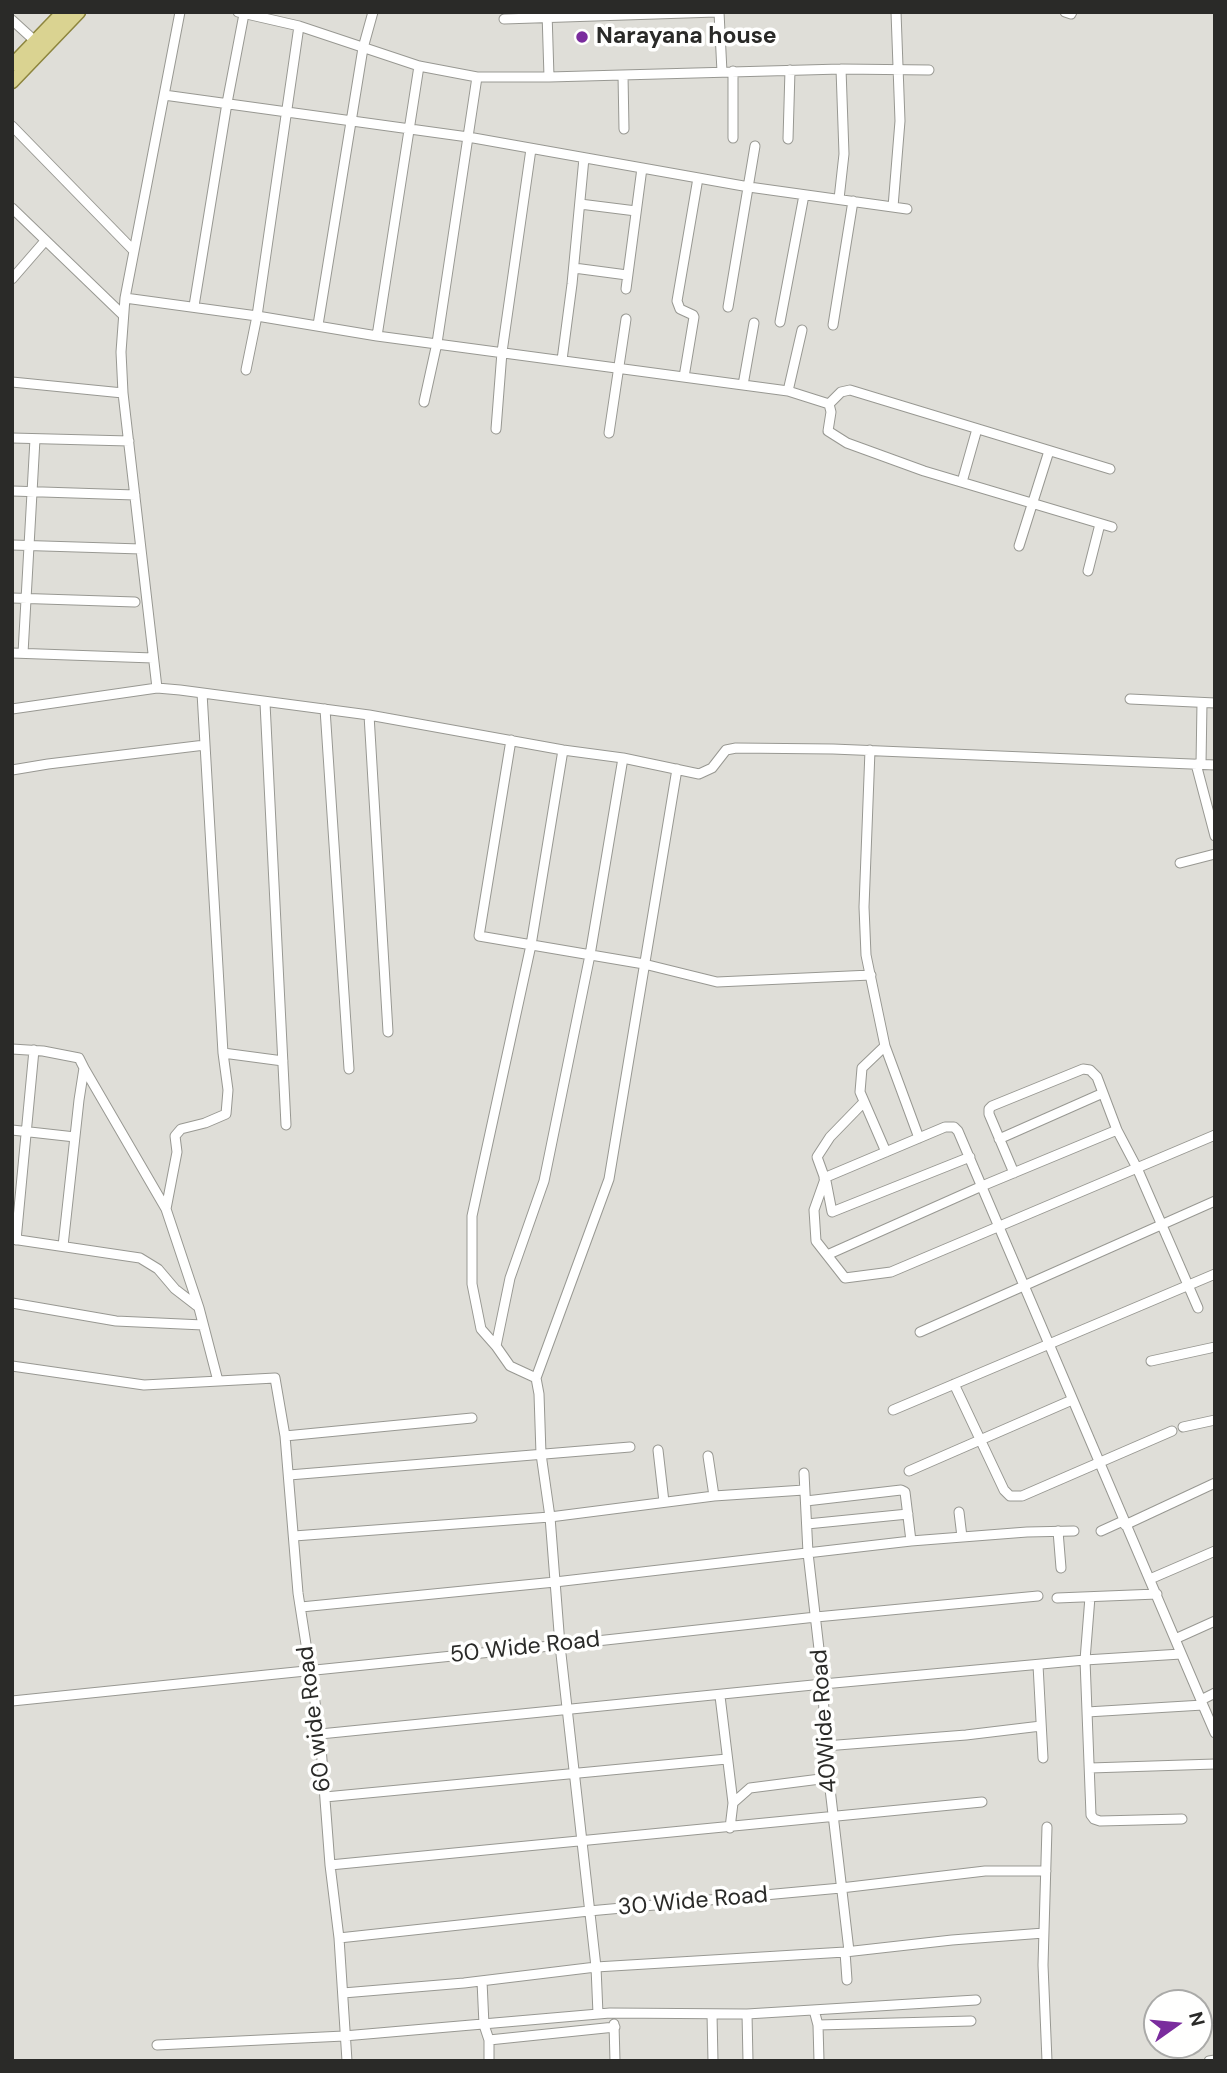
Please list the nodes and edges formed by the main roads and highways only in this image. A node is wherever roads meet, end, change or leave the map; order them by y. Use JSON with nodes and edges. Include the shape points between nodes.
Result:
{"nodes":[{"id":1,"x":63,"y":12,"type":"edge"},
{"id":2,"x":79,"y":12,"type":"edge"},
{"id":3,"x":12,"y":65,"type":"edge"},
{"id":4,"x":12,"y":82,"type":"edge"}],
"edges":[{"from":1,"to":3,"type":"main road"},
{"from":2,"to":4,"type":"main road"}]}
